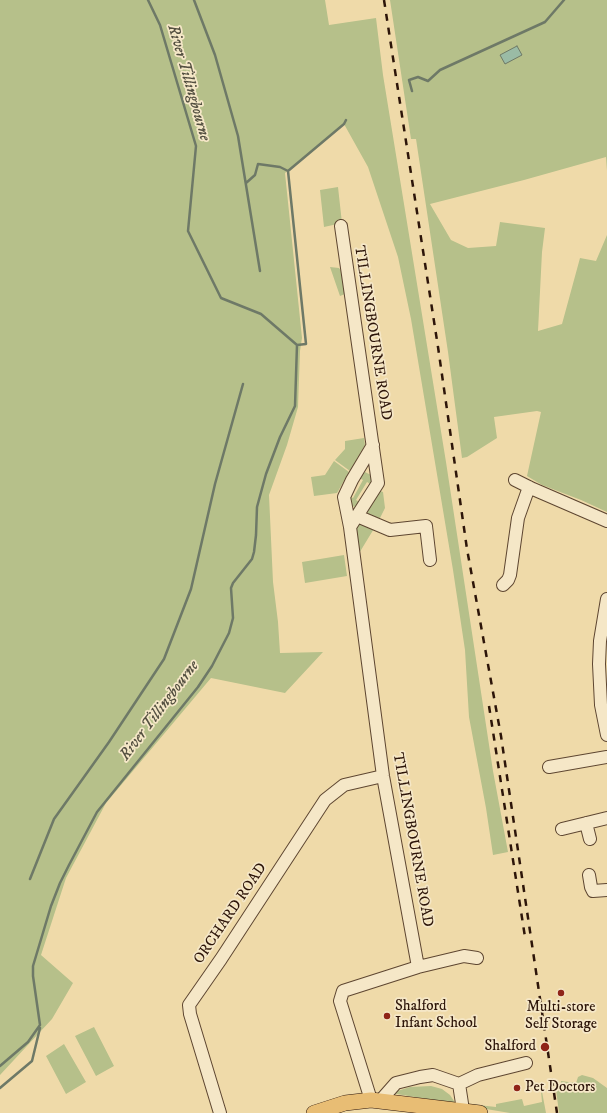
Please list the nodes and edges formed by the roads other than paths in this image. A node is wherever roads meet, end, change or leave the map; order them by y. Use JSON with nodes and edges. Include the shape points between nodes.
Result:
{"nodes":[{"id":1,"x":341,"y":226,"type":"dead end"},
{"id":2,"x":373,"y":445,"type":"junction"},
{"id":3,"x":514,"y":480,"type":"dead end"},
{"id":4,"x":529,"y":487,"type":"junction"},
{"id":5,"x":357,"y":516,"type":"junction"},
{"id":6,"x":607,"y":521,"type":"edge"},
{"id":7,"x":350,"y":527,"type":"junction"},
{"id":8,"x":430,"y":560,"type":"dead end"},
{"id":9,"x":503,"y":585,"type":"dead end"},
{"id":10,"x":607,"y":599,"type":"edge"},
{"id":11,"x":607,"y":735,"type":"edge"},
{"id":12,"x":607,"y":757,"type":"edge"},
{"id":13,"x":549,"y":767,"type":"dead end"},
{"id":14,"x":383,"y":776,"type":"junction"},
{"id":15,"x":607,"y":818,"type":"edge"},
{"id":16,"x":586,"y":823,"type":"junction"},
{"id":17,"x":562,"y":829,"type":"dead end"},
{"id":18,"x":590,"y":839,"type":"dead end"},
{"id":19,"x":589,"y":875,"type":"dead end"},
{"id":20,"x":607,"y":890,"type":"edge"},
{"id":21,"x":477,"y":958,"type":"dead end"},
{"id":22,"x":418,"y":967,"type":"junction"},
{"id":23,"x":526,"y":1063,"type":"dead end"},
{"id":24,"x":459,"y":1084,"type":"junction"},
{"id":25,"x":376,"y":1100,"type":"junction"},
{"id":26,"x":463,"y":1110,"type":"junction"},
{"id":27,"x":220,"y":1113,"type":"edge"},
{"id":28,"x":314,"y":1113,"type":"edge"},
{"id":29,"x":480,"y":1113,"type":"edge"}],
"edges":[{"from":1,"to":2,"type":"street","name":"TILLINGBOURNE ROAD"},
{"from":2,"to":5,"type":"street","name":"TILLINGBOURNE ROAD","via":[[378,483]]},
{"from":2,"to":7,"type":"street","name":"TILLINGBOURNE ROAD","via":[[344,497]]},
{"from":3,"to":4,"type":"street"},
{"from":4,"to":6,"type":"street"},
{"from":4,"to":9,"type":"street","via":[[518,518],[510,575]]},
{"from":5,"to":7,"type":"street","name":"TILLINGBOURNE ROAD"},
{"from":5,"to":8,"type":"street","via":[[390,530],[426,526]]},
{"from":7,"to":14,"type":"street","name":"TILLINGBOURNE ROAD"},
{"from":10,"to":11,"type":"street","via":[[599,664],[601,705]]},
{"from":12,"to":13,"type":"street"},
{"from":14,"to":22,"type":"street","name":"TILLINGBOURNE ROAD"},
{"from":14,"to":27,"type":"street","name":"ORCHARD ROAD","via":[[344,785],[325,800],[189,1005]]},
{"from":15,"to":16,"type":"street"},
{"from":16,"to":17,"type":"street"},
{"from":16,"to":18,"type":"street"},
{"from":19,"to":20,"type":"street","via":[[593,891]]},
{"from":21,"to":22,"type":"street","via":[[464,956]]},
{"from":22,"to":25,"type":"street","via":[[343,991],[340,1001]]},
{"from":23,"to":24,"type":"street","via":[[478,1075]]},
{"from":24,"to":25,"type":"street","via":[[433,1075],[420,1077],[396,1083]]},
{"from":24,"to":26,"type":"street"},
{"from":25,"to":26,"type":"main road"},
{"from":25,"to":28,"type":"main road","via":[[345,1103]]},
{"from":26,"to":29,"type":"main road"}]}
